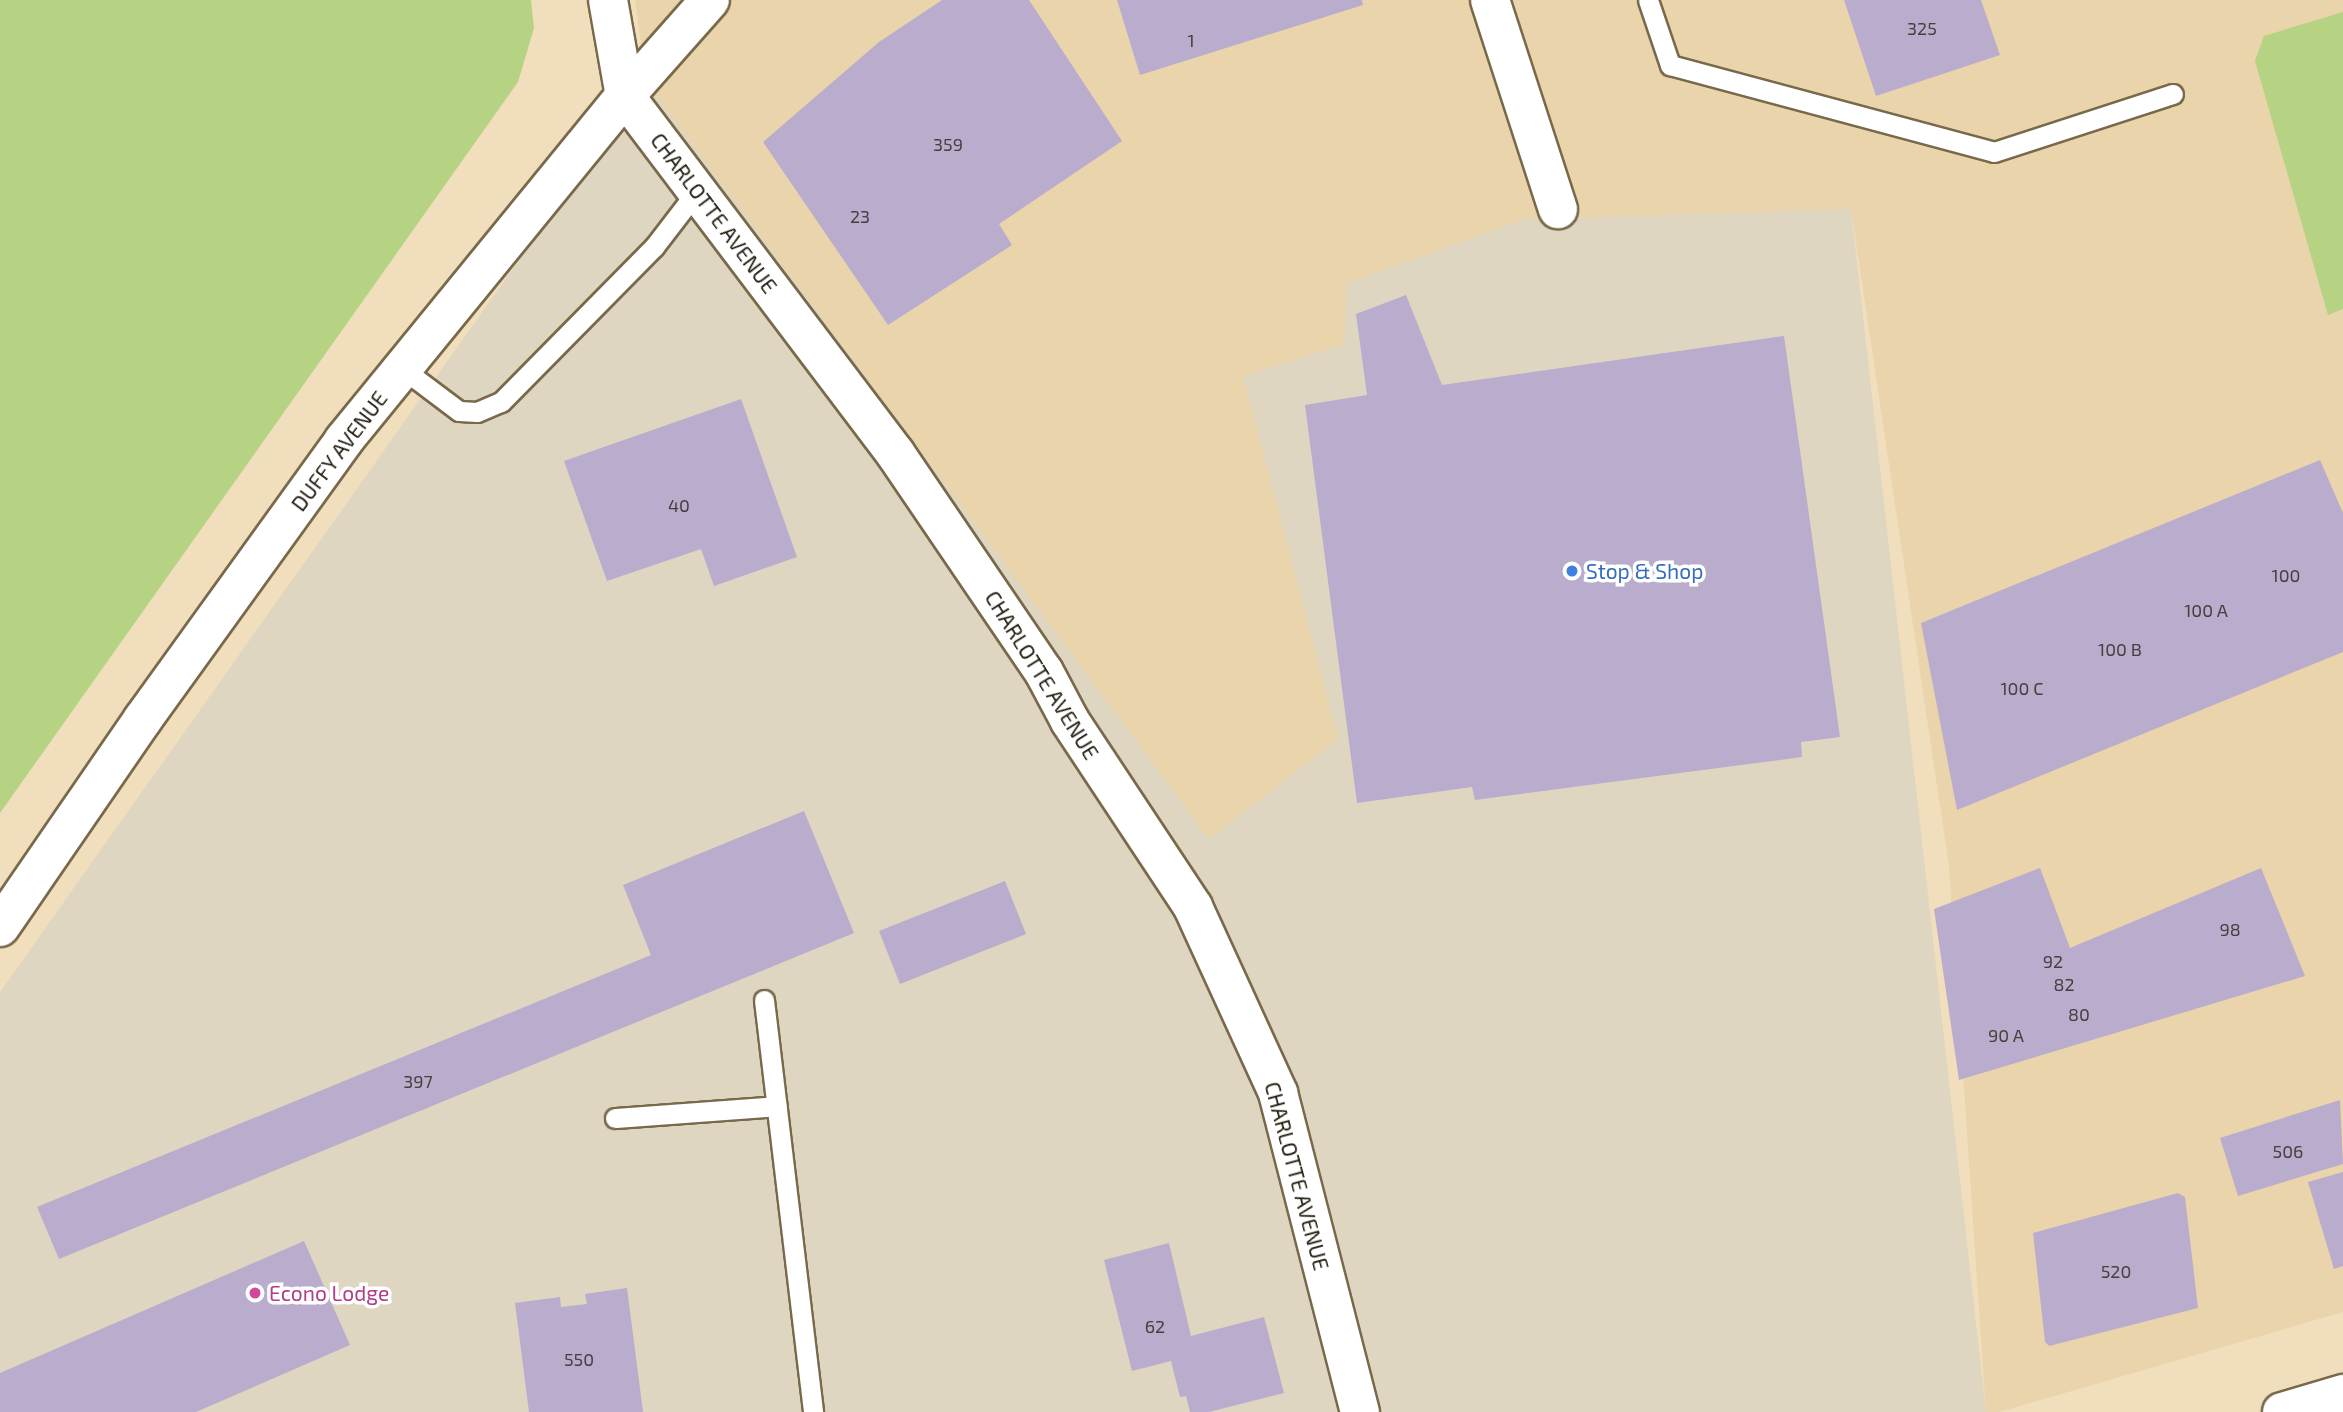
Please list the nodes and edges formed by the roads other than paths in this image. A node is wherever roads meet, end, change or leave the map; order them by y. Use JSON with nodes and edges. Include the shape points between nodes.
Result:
{"nodes":[{"id":1,"x":608,"y":0,"type":"edge"},
{"id":2,"x":710,"y":0,"type":"edge"},
{"id":3,"x":1490,"y":0,"type":"edge"},
{"id":4,"x":1648,"y":0,"type":"edge"},
{"id":5,"x":2174,"y":94,"type":"dead end"},
{"id":6,"x":625,"y":96,"type":"junction"},
{"id":7,"x":697,"y":191,"type":"junction"},
{"id":8,"x":1558,"y":209,"type":"dead end"},
{"id":9,"x":402,"y":369,"type":"junction"},
{"id":10,"x":0,"y":927,"type":"edge"},
{"id":11,"x":764,"y":1000,"type":"dead end"},
{"id":12,"x":777,"y":1106,"type":"junction"},
{"id":13,"x":615,"y":1118,"type":"dead end"},
{"id":14,"x":2343,"y":1394,"type":"edge"},
{"id":15,"x":813,"y":1412,"type":"edge"},
{"id":16,"x":1360,"y":1412,"type":"edge"},
{"id":17,"x":2282,"y":1412,"type":"edge"}],
"edges":[{"from":1,"to":6,"type":"street","name":"CHARLOTTE AVENUE"},
{"from":2,"to":6,"type":"street","name":"DUFFY AVENUE"},
{"from":3,"to":8,"type":"street"},
{"from":4,"to":5,"type":"lane","via":[[1670,65],[1994,152]]},
{"from":6,"to":7,"type":"street","name":"CHARLOTTE AVENUE"},
{"from":6,"to":9,"type":"street","name":"DUFFY AVENUE"},
{"from":7,"to":9,"type":"lane","via":[[654,247],[501,402],[477,412],[459,411]]},
{"from":7,"to":16,"type":"street","name":"CHARLOTTE AVENUE","via":[[895,453],[1044,672],[1070,721],[1193,907],[1278,1093]]},
{"from":9,"to":10,"type":"street","name":"DUFFY AVENUE","via":[[344,440],[167,685]]},
{"from":11,"to":12,"type":"lane"},
{"from":12,"to":13,"type":"lane"},
{"from":12,"to":15,"type":"lane"},
{"from":14,"to":17,"type":"street"}]}
